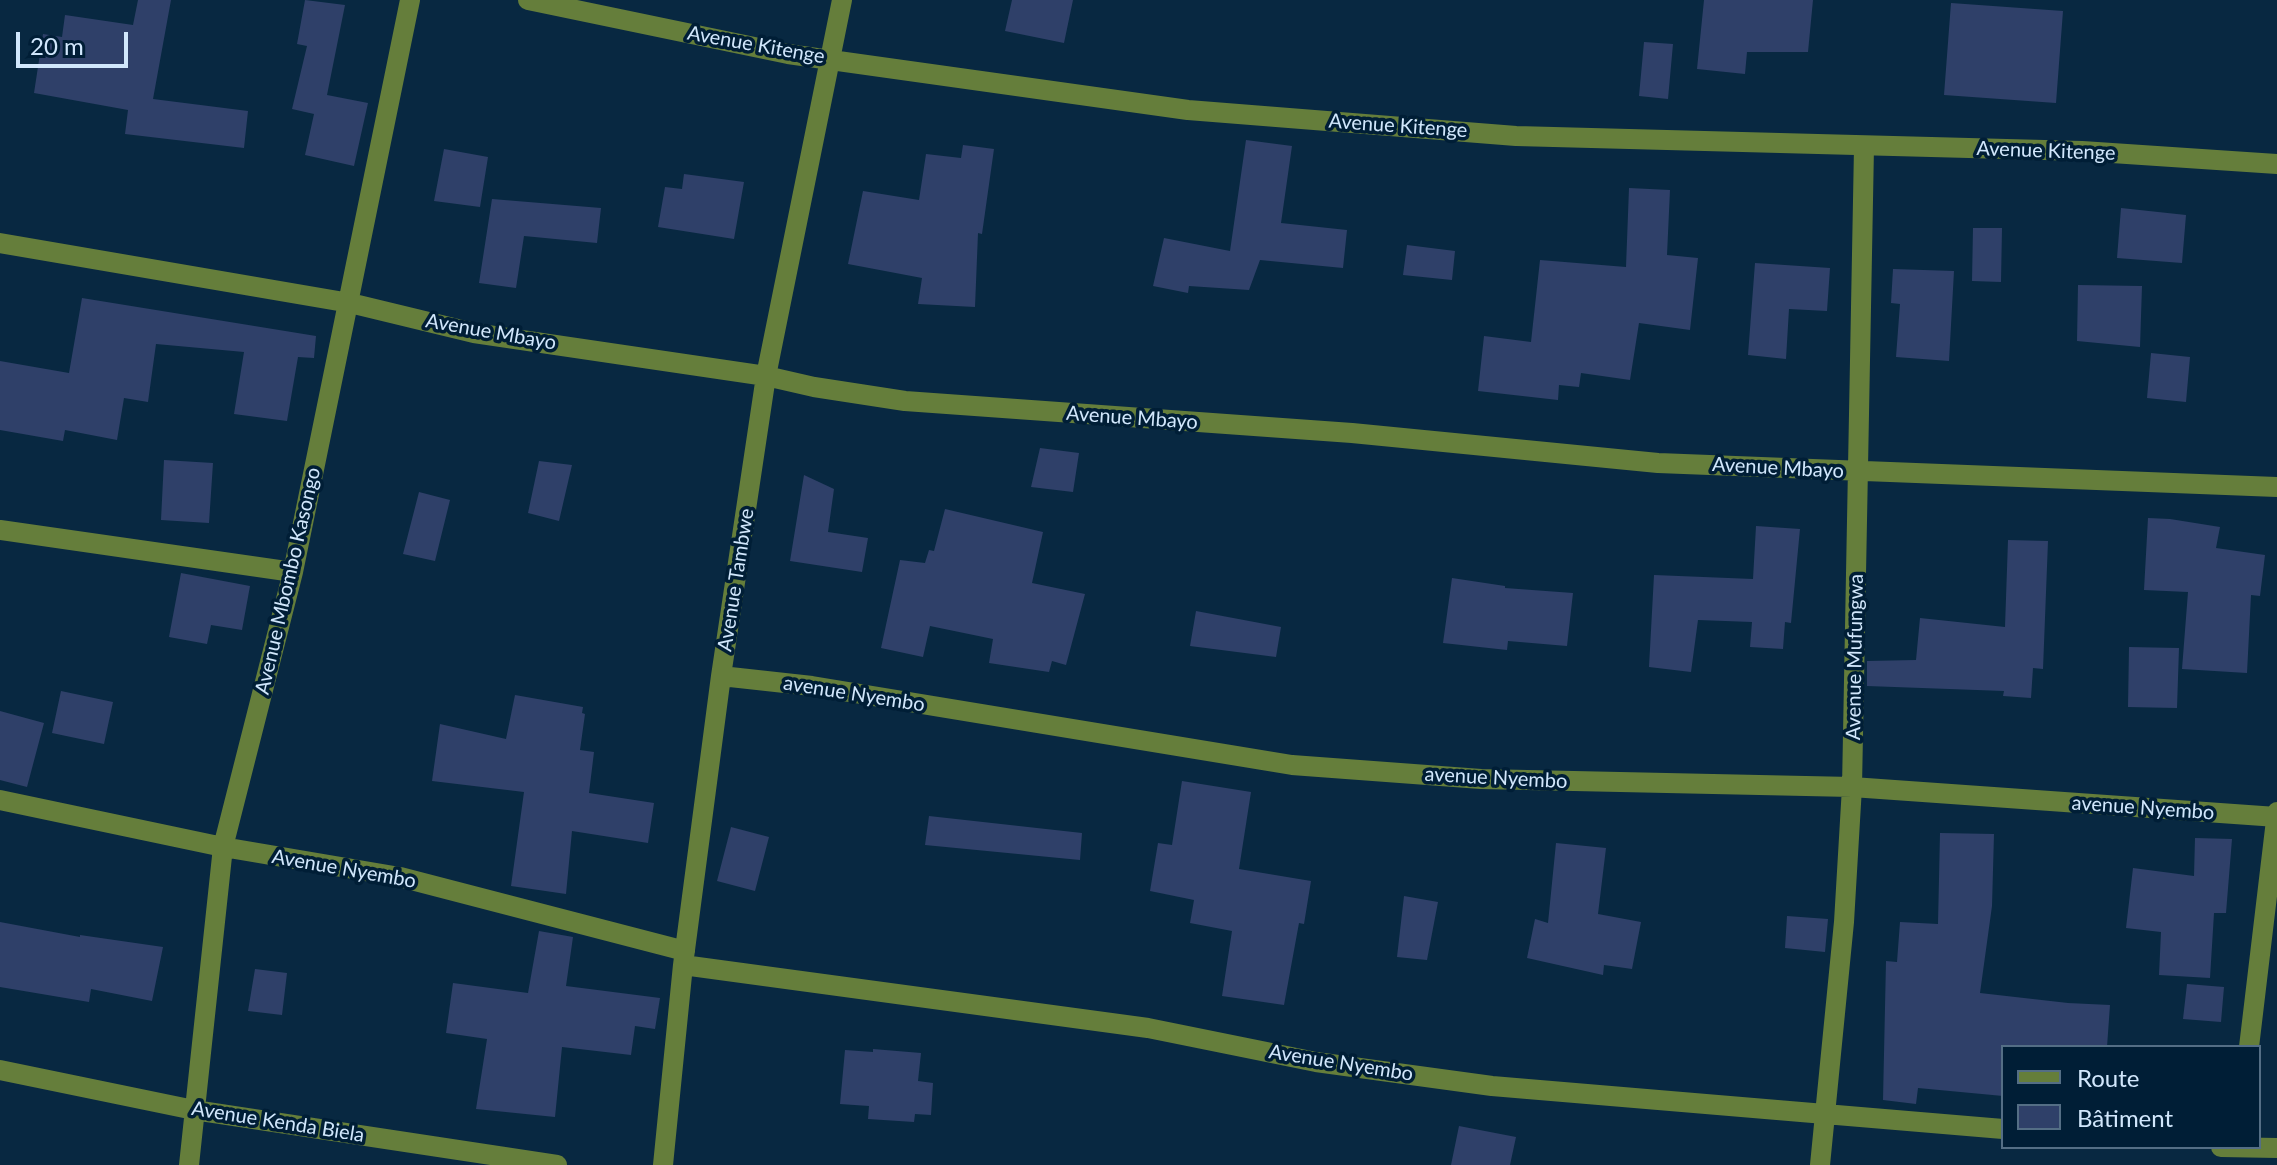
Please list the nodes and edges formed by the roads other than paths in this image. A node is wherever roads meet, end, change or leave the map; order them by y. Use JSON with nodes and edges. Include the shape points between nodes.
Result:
{"nodes":[{"id":1,"x":410,"y":0,"type":"edge"},
{"id":2,"x":528,"y":0,"type":"edge"},
{"id":3,"x":842,"y":0,"type":"edge"},
{"id":4,"x":829,"y":59,"type":"junction"},
{"id":5,"x":1864,"y":147,"type":"junction"},
{"id":6,"x":2277,"y":164,"type":"edge"},
{"id":7,"x":0,"y":243,"type":"edge"},
{"id":8,"x":350,"y":303,"type":"junction"},
{"id":9,"x":766,"y":376,"type":"junction"},
{"id":10,"x":1858,"y":472,"type":"junction"},
{"id":11,"x":2277,"y":487,"type":"edge"},
{"id":12,"x":0,"y":530,"type":"edge"},
{"id":13,"x":293,"y":572,"type":"junction"},
{"id":14,"x":721,"y":676,"type":"junction"},
{"id":15,"x":1852,"y":787,"type":"junction"},
{"id":16,"x":0,"y":800,"type":"edge"},
{"id":17,"x":2277,"y":815,"type":"edge"},
{"id":18,"x":223,"y":847,"type":"junction"},
{"id":19,"x":684,"y":958,"type":"junction"},
{"id":20,"x":2249,"y":1045,"type":"edge"},
{"id":21,"x":0,"y":1070,"type":"edge"},
{"id":22,"x":194,"y":1110,"type":"junction"},
{"id":23,"x":1823,"y":1115,"type":"junction"},
{"id":24,"x":2001,"y":1129,"type":"edge"},
{"id":25,"x":2277,"y":1148,"type":"edge"},
{"id":26,"x":2232,"y":1152,"type":"edge"},
{"id":27,"x":189,"y":1165,"type":"edge"},
{"id":28,"x":557,"y":1165,"type":"edge"},
{"id":29,"x":663,"y":1165,"type":"edge"},
{"id":30,"x":1820,"y":1165,"type":"edge"}],
"edges":[{"from":1,"to":8,"type":"street","name":"Avenue Mbombo Kasongo"},
{"from":2,"to":4,"type":"street","name":"Avenue Kitenge"},
{"from":3,"to":4,"type":"street","name":"Avenue Tambwe"},
{"from":4,"to":5,"type":"street","name":"Avenue Kitenge","via":[[1204,111],[1516,136]]},
{"from":4,"to":9,"type":"street","name":"Avenue Tambwe"},
{"from":5,"to":6,"type":"street","name":"Avenue Kitenge","via":[[2082,151]]},
{"from":5,"to":10,"type":"street","name":"Avenue Mufungwa"},
{"from":7,"to":8,"type":"street","name":"Avenue Mbayo"},
{"from":8,"to":9,"type":"street","name":"Avenue Mbayo","via":[[474,333]]},
{"from":8,"to":13,"type":"street","name":"Avenue Mbombo Kasongo"},
{"from":9,"to":10,"type":"street","name":"Avenue Mbayo","via":[[905,401],[1352,433],[1658,463]]},
{"from":9,"to":14,"type":"street","name":"Avenue Tambwe"},
{"from":10,"to":11,"type":"street","name":"Avenue Mbayo"},
{"from":10,"to":15,"type":"street","name":"Avenue Mufungwa"},
{"from":12,"to":13,"type":"street"},
{"from":13,"to":18,"type":"street","name":"Avenue Mbombo Kasongo"},
{"from":14,"to":15,"type":"street","name":"avenue Nyembo","via":[[827,688],[1292,765],[1481,779]]},
{"from":14,"to":19,"type":"street","name":"Avenue Tambwe"},
{"from":15,"to":17,"type":"street","name":"avenue Nyembo"},
{"from":15,"to":23,"type":"street","name":"Avenue Mufungwa"},
{"from":16,"to":18,"type":"street","name":"Avenue Nyembo"},
{"from":17,"to":20,"type":"street"},
{"from":18,"to":19,"type":"street","name":"Avenue Nyembo","via":[[400,877]]},
{"from":18,"to":22,"type":"street","name":"Avenue Mbombo Kasongo"},
{"from":19,"to":23,"type":"street","name":"Avenue Nyembo","via":[[1148,1028],[1316,1062],[1492,1086]]},
{"from":19,"to":29,"type":"street","name":"Avenue Tambwe"},
{"from":21,"to":22,"type":"street","name":"Avenue Kenda Biela"},
{"from":22,"to":27,"type":"street","name":"Avenue Mbombo Kasongo"},
{"from":22,"to":28,"type":"street","name":"Avenue Kenda Biela"},
{"from":23,"to":24,"type":"street","name":"Avenue Nyembo"},
{"from":23,"to":30,"type":"street","name":"Avenue Mufungwa"},
{"from":25,"to":26,"type":"street"}]}
